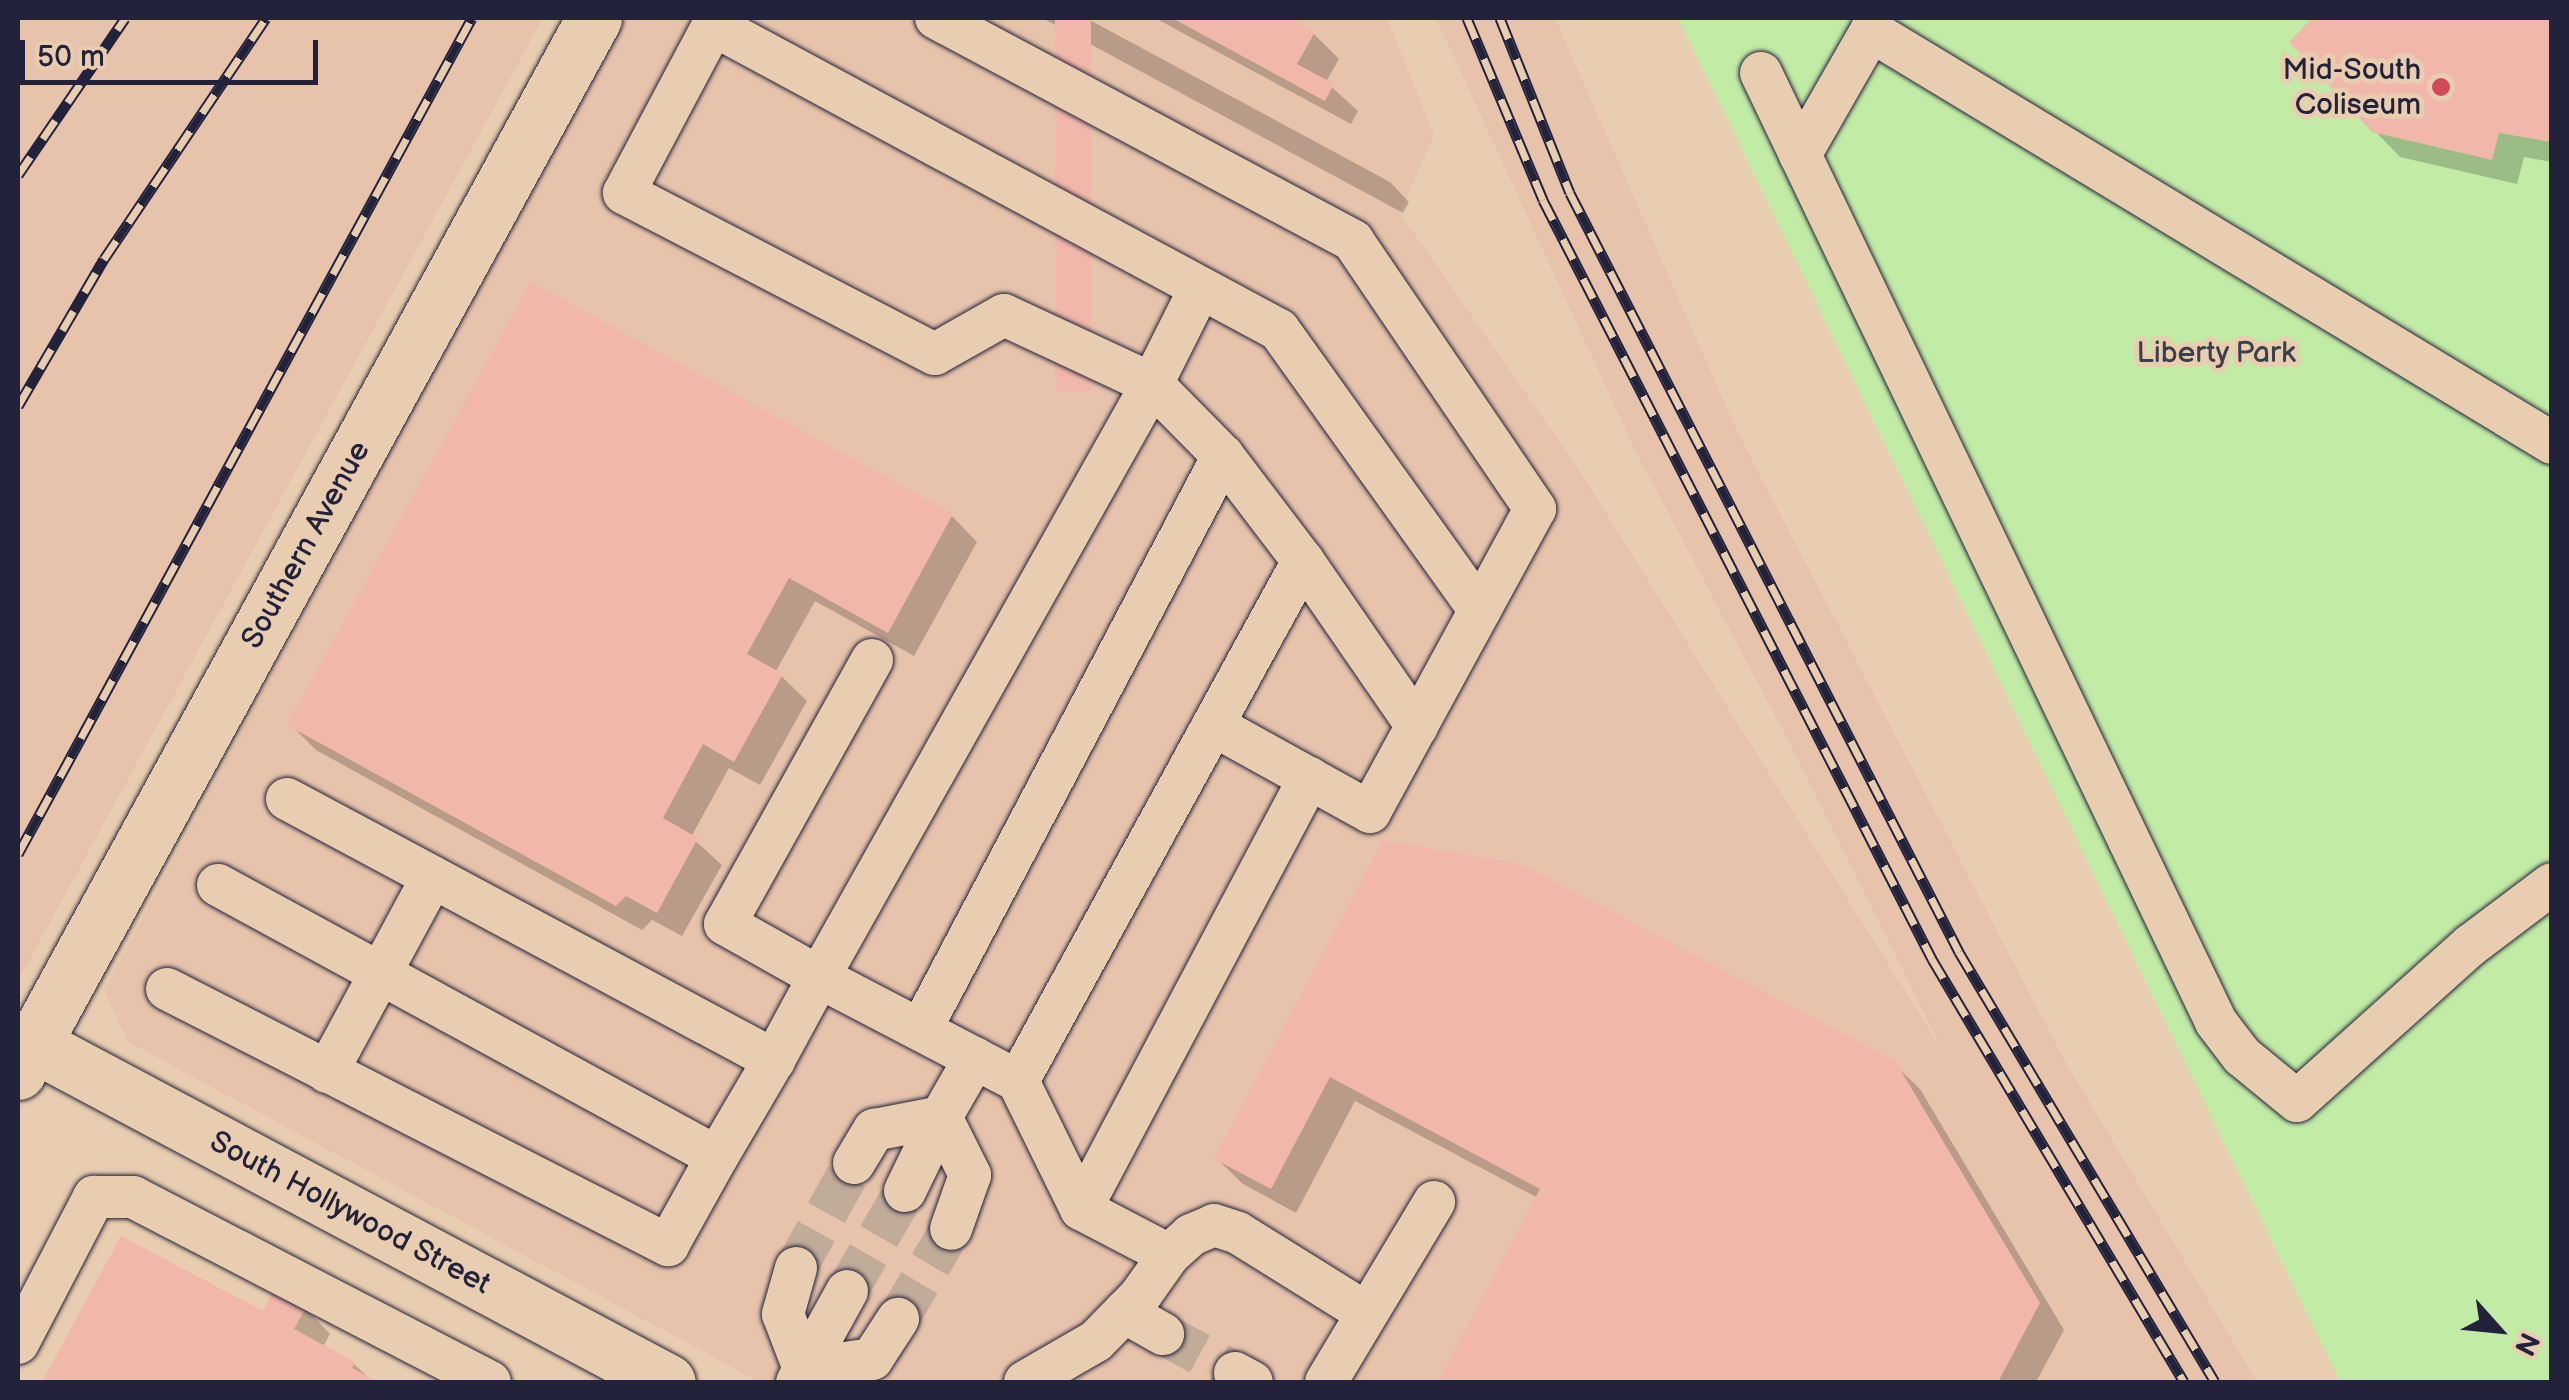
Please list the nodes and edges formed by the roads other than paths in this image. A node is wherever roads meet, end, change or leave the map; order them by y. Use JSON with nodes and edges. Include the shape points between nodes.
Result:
{"nodes":[{"id":1,"x":594,"y":18,"type":"edge"},
{"id":2,"x":936,"y":18,"type":"edge"},
{"id":3,"x":715,"y":21,"type":"edge"},
{"id":4,"x":1884,"y":22,"type":"edge"},
{"id":5,"x":1761,"y":73,"type":"dead end"},
{"id":6,"x":1800,"y":154,"type":"junction"},
{"id":7,"x":1200,"y":288,"type":"junction"},
{"id":8,"x":1152,"y":384,"type":"junction"},
{"id":9,"x":2552,"y":444,"type":"edge"},
{"id":10,"x":1223,"y":456,"type":"junction"},
{"id":11,"x":1303,"y":561,"type":"junction"},
{"id":12,"x":1480,"y":611,"type":"junction"},
{"id":13,"x":872,"y":660,"type":"dead end"},
{"id":14,"x":1213,"y":725,"type":"junction"},
{"id":15,"x":1416,"y":726,"type":"junction"},
{"id":16,"x":1309,"y":778,"type":"junction"},
{"id":17,"x":287,"y":799,"type":"dead end"},
{"id":18,"x":431,"y":880,"type":"junction"},
{"id":19,"x":2552,"y":884,"type":"edge"},
{"id":20,"x":218,"y":886,"type":"dead end"},
{"id":21,"x":380,"y":974,"type":"junction"},
{"id":22,"x":820,"y":977,"type":"junction"},
{"id":23,"x":167,"y":989,"type":"dead end"},
{"id":24,"x":921,"y":1029,"type":"junction"},
{"id":25,"x":25,"y":1058,"type":"edge"},
{"id":26,"x":974,"y":1058,"type":"junction"},
{"id":27,"x":774,"y":1060,"type":"junction"},
{"id":28,"x":327,"y":1072,"type":"junction"},
{"id":29,"x":1018,"y":1081,"type":"junction"},
{"id":30,"x":941,"y":1117,"type":"junction"},
{"id":31,"x":717,"y":1157,"type":"junction"},
{"id":32,"x":854,"y":1163,"type":"tunnel mouth"},
{"id":33,"x":905,"y":1191,"type":"tunnel mouth"},
{"id":34,"x":1434,"y":1202,"type":"dead end"},
{"id":35,"x":1081,"y":1209,"type":"junction"},
{"id":36,"x":951,"y":1229,"type":"tunnel mouth"},
{"id":37,"x":1169,"y":1255,"type":"junction"},
{"id":38,"x":796,"y":1268,"type":"tunnel mouth"},
{"id":39,"x":848,"y":1291,"type":"tunnel mouth"},
{"id":40,"x":1124,"y":1312,"type":"junction"},
{"id":41,"x":1366,"y":1312,"type":"junction"},
{"id":42,"x":898,"y":1318,"type":"tunnel mouth"},
{"id":43,"x":1164,"y":1334,"type":"tunnel mouth"},
{"id":44,"x":18,"y":1343,"type":"edge"},
{"id":45,"x":800,"y":1376,"type":"edge"},
{"id":46,"x":654,"y":1379,"type":"edge"},
{"id":47,"x":1035,"y":1380,"type":"edge"},
{"id":48,"x":490,"y":1382,"type":"edge"},
{"id":49,"x":1326,"y":1382,"type":"edge"}],
"edges":[{"from":1,"to":25,"type":"main road","name":"Southern Avenue"},
{"from":2,"to":12,"type":"lane","via":[[1353,241],[1535,509]]},
{"from":3,"to":7,"type":"lane"},
{"from":3,"to":8,"type":"lane","via":[[624,193],[935,354],[1004,315]]},
{"from":4,"to":6,"type":"lane"},
{"from":4,"to":9,"type":"lane"},
{"from":5,"to":6,"type":"lane"},
{"from":6,"to":19,"type":"lane","via":[[2216,1022],[2242,1056],[2297,1100],[2471,945]]},
{"from":7,"to":8,"type":"lane"},
{"from":7,"to":12,"type":"lane","via":[[1279,330]]},
{"from":8,"to":10,"type":"lane"},
{"from":8,"to":22,"type":"lane"},
{"from":10,"to":11,"type":"lane"},
{"from":10,"to":24,"type":"lane"},
{"from":11,"to":14,"type":"lane"},
{"from":11,"to":15,"type":"lane"},
{"from":12,"to":15,"type":"lane"},
{"from":13,"to":22,"type":"lane","via":[[725,924]]},
{"from":14,"to":16,"type":"lane"},
{"from":14,"to":29,"type":"lane"},
{"from":15,"to":16,"type":"lane","via":[[1370,812]]},
{"from":16,"to":35,"type":"lane"},
{"from":17,"to":18,"type":"lane"},
{"from":18,"to":21,"type":"lane"},
{"from":18,"to":27,"type":"lane"},
{"from":20,"to":21,"type":"lane"},
{"from":21,"to":28,"type":"lane"},
{"from":21,"to":31,"type":"lane"},
{"from":22,"to":24,"type":"lane"},
{"from":22,"to":27,"type":"lane"},
{"from":23,"to":28,"type":"lane"},
{"from":24,"to":26,"type":"lane"},
{"from":25,"to":46,"type":"main road","name":"South Hollywood Street"},
{"from":26,"to":29,"type":"lane"},
{"from":26,"to":30,"type":"lane"},
{"from":27,"to":31,"type":"lane"},
{"from":28,"to":31,"type":"lane","via":[[668,1245]]},
{"from":29,"to":35,"type":"lane"},
{"from":30,"to":32,"type":"lane","via":[[874,1130]]},
{"from":30,"to":33,"type":"lane"},
{"from":30,"to":36,"type":"lane","via":[[970,1175]]},
{"from":34,"to":41,"type":"lane"},
{"from":35,"to":37,"type":"lane"},
{"from":37,"to":40,"type":"lane"},
{"from":37,"to":41,"type":"lane","via":[[1214,1225]]},
{"from":38,"to":45,"type":"lane","via":[[782,1314]]},
{"from":39,"to":45,"type":"lane"},
{"from":40,"to":43,"type":"lane"},
{"from":40,"to":47,"type":"lane","via":[[1096,1341]]},
{"from":41,"to":49,"type":"lane"},
{"from":42,"to":45,"type":"lane","via":[[872,1358]]},
{"from":44,"to":48,"type":"lane","via":[[94,1198],[133,1196]]}]}
